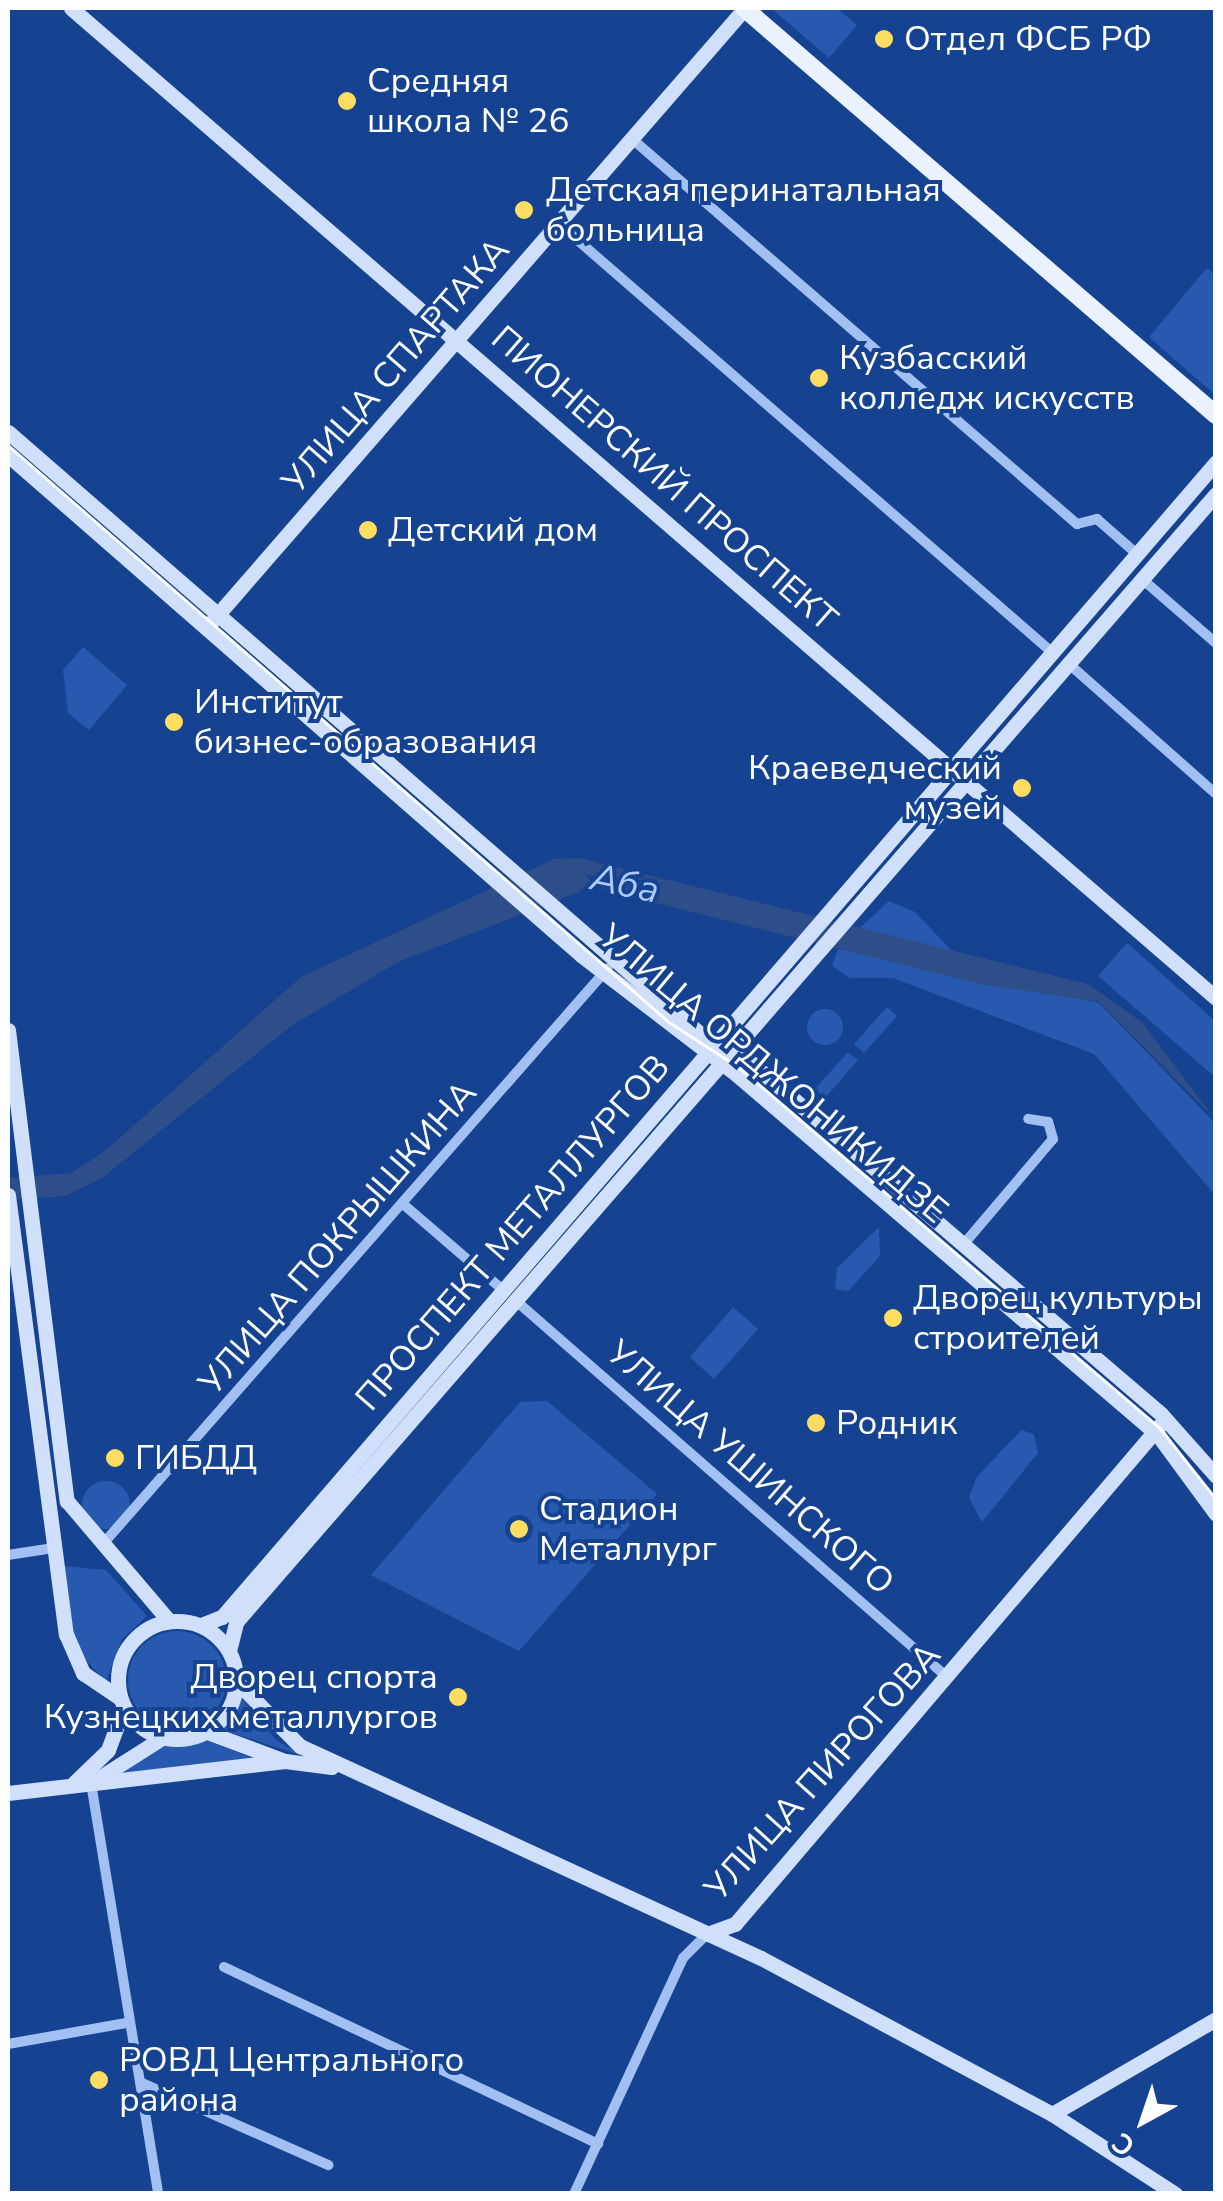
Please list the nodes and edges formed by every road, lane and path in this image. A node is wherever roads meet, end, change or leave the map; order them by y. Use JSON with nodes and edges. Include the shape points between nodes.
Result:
{"nodes":[{"id":1,"x":71,"y":8,"type":"edge"},
{"id":2,"x":744,"y":8,"type":"edge"},
{"id":3,"x":631,"y":138,"type":"junction"},
{"id":4,"x":559,"y":224,"type":"junction"},
{"id":5,"x":458,"y":341,"type":"junction"},
{"id":6,"x":1216,"y":414,"type":"edge"},
{"id":7,"x":8,"y":432,"type":"edge"},
{"id":8,"x":8,"y":455,"type":"edge"},
{"id":9,"x":1216,"y":462,"type":"edge"},
{"id":10,"x":1216,"y":494,"type":"edge"},
{"id":11,"x":1139,"y":556,"type":"junction"},
{"id":12,"x":1142,"y":579,"type":"junction"},
{"id":13,"x":213,"y":620,"type":"junction"},
{"id":14,"x":1216,"y":644,"type":"edge"},
{"id":15,"x":1062,"y":659,"type":"junction"},
{"id":16,"x":957,"y":777,"type":"junction"},
{"id":17,"x":1216,"y":794,"type":"edge"},
{"id":18,"x":615,"y":959,"type":"junction"},
{"id":19,"x":603,"y":973,"type":"junction"},
{"id":20,"x":1216,"y":998,"type":"edge"},
{"id":21,"x":8,"y":1030,"type":"edge"},
{"id":22,"x":718,"y":1055,"type":"junction"},
{"id":23,"x":1028,"y":1119,"type":"dead end"},
{"id":24,"x":8,"y":1195,"type":"edge"},
{"id":25,"x":403,"y":1204,"type":"junction"},
{"id":26,"x":963,"y":1245,"type":"junction"},
{"id":27,"x":509,"y":1295,"type":"junction"},
{"id":28,"x":1162,"y":1414,"type":"junction"},
{"id":29,"x":1158,"y":1435,"type":"junction"},
{"id":30,"x":1216,"y":1476,"type":"edge"},
{"id":31,"x":1216,"y":1514,"type":"edge"},
{"id":32,"x":53,"y":1548,"type":"junction"},
{"id":33,"x":98,"y":1548,"type":"junction"},
{"id":34,"x":8,"y":1555,"type":"edge"},
{"id":35,"x":169,"y":1621,"type":"junction"},
{"id":36,"x":202,"y":1625,"type":"junction"},
{"id":37,"x":229,"y":1651,"type":"junction"},
{"id":38,"x":948,"y":1678,"type":"junction"},
{"id":39,"x":237,"y":1682,"type":"junction"},
{"id":40,"x":122,"y":1702,"type":"junction"},
{"id":41,"x":207,"y":1732,"type":"junction"},
{"id":42,"x":162,"y":1738,"type":"junction"},
{"id":43,"x":286,"y":1761,"type":"junction"},
{"id":44,"x":342,"y":1768,"type":"junction"},
{"id":45,"x":82,"y":1783,"type":"junction"},
{"id":46,"x":8,"y":1792,"type":"edge"},
{"id":47,"x":707,"y":1934,"type":"junction"},
{"id":48,"x":224,"y":1967,"type":"dead end"},
{"id":49,"x":1216,"y":2019,"type":"edge"},
{"id":50,"x":126,"y":2023,"type":"junction"},
{"id":51,"x":8,"y":2044,"type":"edge"},
{"id":52,"x":140,"y":2082,"type":"junction"},
{"id":53,"x":1052,"y":2114,"type":"junction"},
{"id":54,"x":598,"y":2144,"type":"junction"},
{"id":55,"x":328,"y":2165,"type":"dead end"},
{"id":56,"x":158,"y":2194,"type":"edge"},
{"id":57,"x":574,"y":2194,"type":"edge"},
{"id":58,"x":1175,"y":2194,"type":"edge"}],
"edges":[{"from":1,"to":5,"type":"main road","name":"ПИОНЕРСКИЙ ПРОСПЕКТ"},
{"from":2,"to":3,"type":"main road","name":"УЛИЦА СПАРТАКА"},
{"from":2,"to":6,"type":"main road"},
{"from":3,"to":4,"type":"main road","name":"УЛИЦА СПАРТАКА"},
{"from":3,"to":11,"type":"street","via":[[1077,524],[1097,519]]},
{"from":4,"to":5,"type":"main road","name":"УЛИЦА СПАРТАКА"},
{"from":4,"to":15,"type":"street"},
{"from":5,"to":13,"type":"main road","name":"УЛИЦА СПАРТАКА"},
{"from":5,"to":16,"type":"main road","name":"ПИОНЕРСКИЙ ПРОСПЕКТ"},
{"from":7,"to":13,"type":"main road","name":"УЛИЦА ОРДЖОНИКИДЗЕ"},
{"from":8,"to":13,"type":"main road","name":"УЛИЦА ОРДЖОНИКИДЗЕ"},
{"from":9,"to":11,"type":"main road"},
{"from":10,"to":12,"type":"main road"},
{"from":11,"to":15,"type":"main road"},
{"from":12,"to":14,"type":"street"},
{"from":12,"to":15,"type":"main road"},
{"from":13,"to":18,"type":"main road","name":"УЛИЦА ОРДЖОНИКИДЗЕ"},
{"from":13,"to":19,"type":"main road","name":"УЛИЦА ОРДЖОНИКИДЗЕ"},
{"from":15,"to":16,"type":"main road"},
{"from":15,"to":17,"type":"street"},
{"from":16,"to":20,"type":"main road","name":"ПИОНЕРСКИЙ ПРОСПЕКТ"},
{"from":16,"to":22,"type":"main road","name":"ПРОСПЕКТ МЕТАЛЛУРГОВ"},
{"from":18,"to":19,"type":"street","name":"УЛИЦА ПОКРЫШКИНА"},
{"from":18,"to":22,"type":"main road","name":"УЛИЦА ОРДЖОНИКИДЗЕ"},
{"from":19,"to":22,"type":"main road","name":"УЛИЦА ОРДЖОНИКИДЗЕ"},
{"from":19,"to":25,"type":"street","name":"УЛИЦА ПОКРЫШКИНА"},
{"from":21,"to":33,"type":"main road","via":[[67,1501]]},
{"from":22,"to":26,"type":"main road","name":"УЛИЦА ОРДЖОНИКИДЗЕ"},
{"from":22,"to":27,"type":"main road","name":"ПРОСПЕКТ МЕТАЛЛУРГОВ"},
{"from":22,"to":29,"type":"main road","name":"УЛИЦА ОРДЖОНИКИДЗЕ"},
{"from":23,"to":26,"type":"street","via":[[1048,1122],[1053,1138]]},
{"from":24,"to":32,"type":"main road"},
{"from":25,"to":27,"type":"street","name":"УЛИЦА УШИНСКОГО"},
{"from":25,"to":33,"type":"street","name":"УЛИЦА ПОКРЫШКИНА"},
{"from":26,"to":28,"type":"main road","name":"УЛИЦА ОРДЖОНИКИДЗЕ"},
{"from":27,"to":36,"type":"main road","name":"ПРОСПЕКТ МЕТАЛЛУРГОВ","via":[[222,1616]]},
{"from":27,"to":37,"type":"main road","name":"ПРОСПЕКТ МЕТАЛЛУРГОВ","via":[[236,1622]]},
{"from":27,"to":38,"type":"street","name":"УЛИЦА УШИНСКОГО"},
{"from":28,"to":29,"type":"main road"},
{"from":28,"to":30,"type":"main road","name":"УЛИЦА ОРДЖОНИКИДЗЕ"},
{"from":29,"to":31,"type":"main road","name":"УЛИЦА ОРДЖОНИКИДЗЕ"},
{"from":29,"to":38,"type":"main road","name":"УЛИЦА ПИРОГОВА"},
{"from":32,"to":34,"type":"street"},
{"from":32,"to":40,"type":"main road","via":[[72,1655]]},
{"from":33,"to":35,"type":"main road"},
{"from":35,"to":36,"type":"main road"},
{"from":35,"to":40,"type":"main road","via":[[122,1657]]},
{"from":36,"to":37,"type":"main road"},
{"from":37,"to":39,"type":"main road"},
{"from":38,"to":47,"type":"main road","name":"УЛИЦА ПИРОГОВА","via":[[734,1924]]},
{"from":39,"to":41,"type":"main road"},
{"from":39,"to":44,"type":"main road","via":[[283,1734]]},
{"from":40,"to":42,"type":"main road"},
{"from":40,"to":45,"type":"main road","via":[[108,1750]]},
{"from":41,"to":42,"type":"main road"},
{"from":41,"to":43,"type":"main road"},
{"from":42,"to":45,"type":"main road"},
{"from":43,"to":44,"type":"main road"},
{"from":43,"to":45,"type":"main road"},
{"from":44,"to":47,"type":"main road"},
{"from":45,"to":46,"type":"main road"},
{"from":45,"to":50,"type":"street"},
{"from":47,"to":53,"type":"main road"},
{"from":47,"to":54,"type":"street","name":"УЛИЦА ПИРОГОВА","via":[[692,1941]]},
{"from":48,"to":54,"type":"street"},
{"from":49,"to":53,"type":"main road"},
{"from":50,"to":51,"type":"street"},
{"from":50,"to":52,"type":"street"},
{"from":52,"to":55,"type":"street"},
{"from":52,"to":56,"type":"street"},
{"from":53,"to":58,"type":"main road"},
{"from":54,"to":57,"type":"street","name":"УЛИЦА ПИРОГОВА"}]}
